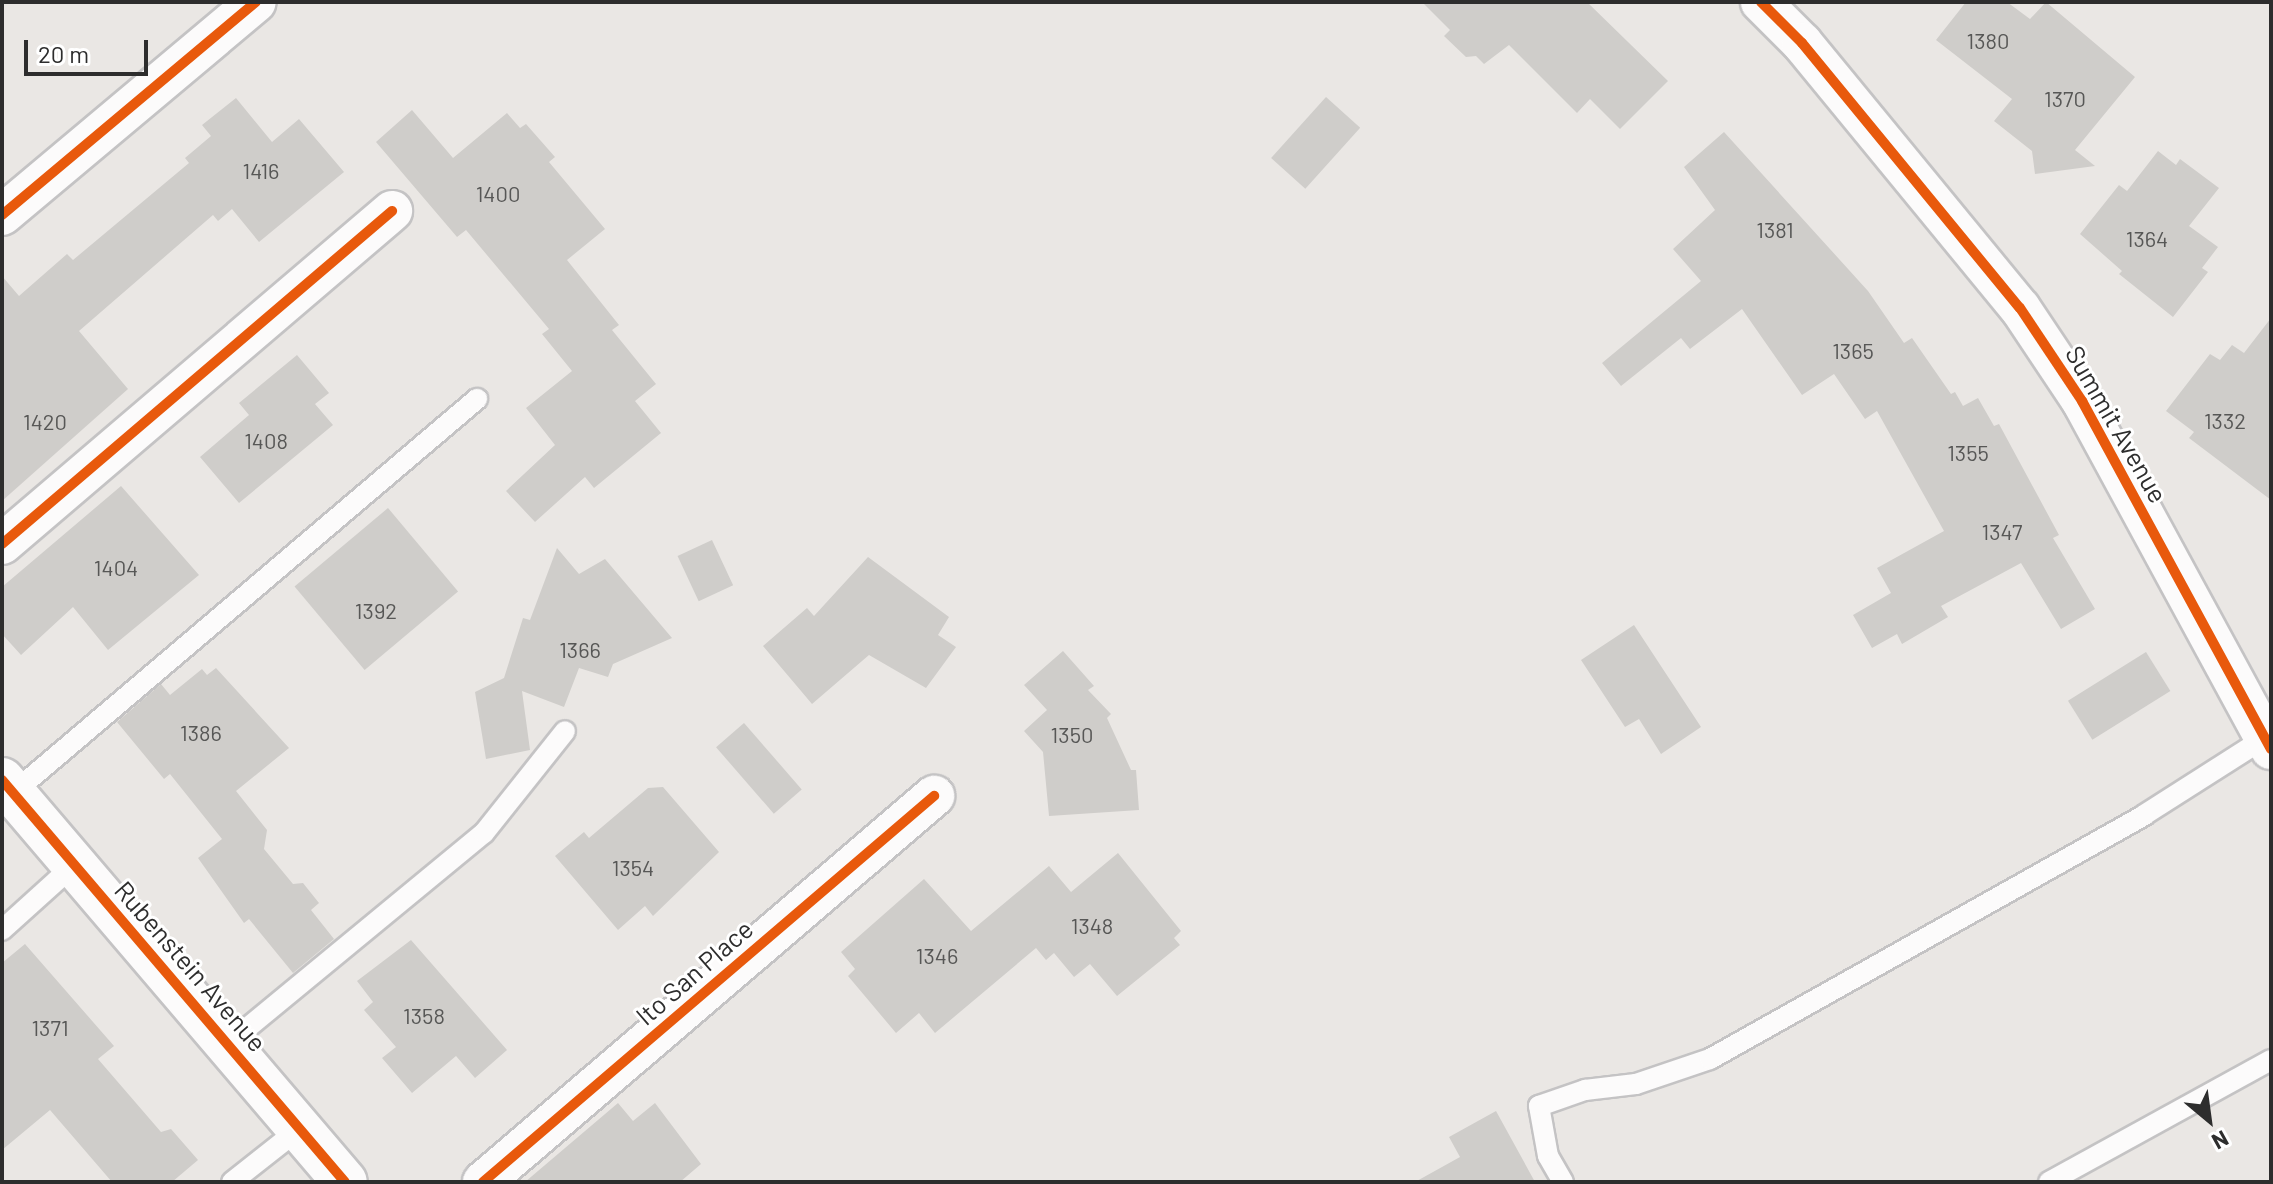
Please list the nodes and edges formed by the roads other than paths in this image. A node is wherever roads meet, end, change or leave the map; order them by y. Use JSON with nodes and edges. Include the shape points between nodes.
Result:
{"nodes":[{"id":1,"x":256,"y":2,"type":"edge"},
{"id":2,"x":1761,"y":2,"type":"edge"},
{"id":3,"x":392,"y":211,"type":"dead end"},
{"id":4,"x":2,"y":215,"type":"edge"},
{"id":5,"x":477,"y":399,"type":"dead end"},
{"id":6,"x":2,"y":544,"type":"edge"},
{"id":7,"x":565,"y":731,"type":"dead end"},
{"id":8,"x":2268,"y":744,"type":"edge"},
{"id":9,"x":8,"y":786,"type":"edge"},
{"id":10,"x":934,"y":796,"type":"dead end"},
{"id":11,"x":74,"y":865,"type":"junction"},
{"id":12,"x":2,"y":930,"type":"edge"},
{"id":13,"x":229,"y":1043,"type":"junction"},
{"id":14,"x":2271,"y":1060,"type":"edge"},
{"id":15,"x":299,"y":1129,"type":"junction"},
{"id":16,"x":232,"y":1182,"type":"edge"},
{"id":17,"x":345,"y":1182,"type":"edge"},
{"id":18,"x":483,"y":1182,"type":"edge"},
{"id":19,"x":1563,"y":1182,"type":"edge"},
{"id":20,"x":2049,"y":1182,"type":"edge"}],
"edges":[{"from":1,"to":4,"type":"street"},
{"from":2,"to":8,"type":"street","name":"Summit Avenue","via":[[1802,43],[2020,308],[2082,401]]},
{"from":3,"to":6,"type":"street"},
{"from":5,"to":9,"type":"lane"},
{"from":7,"to":13,"type":"lane","via":[[484,833]]},
{"from":8,"to":19,"type":"lane","via":[[2225,763],[2144,815],[1710,1059],[1636,1084],[1585,1090],[1539,1106],[1548,1156]]},
{"from":9,"to":11,"type":"street","name":"Rubenstein Avenue"},
{"from":10,"to":18,"type":"street","name":"Ito San Place"},
{"from":11,"to":12,"type":"lane"},
{"from":11,"to":13,"type":"street","name":"Rubenstein Avenue"},
{"from":13,"to":15,"type":"street","name":"Rubenstein Avenue"},
{"from":14,"to":20,"type":"lane"},
{"from":15,"to":16,"type":"lane"},
{"from":15,"to":17,"type":"street","name":"Rubenstein Avenue"}]}
